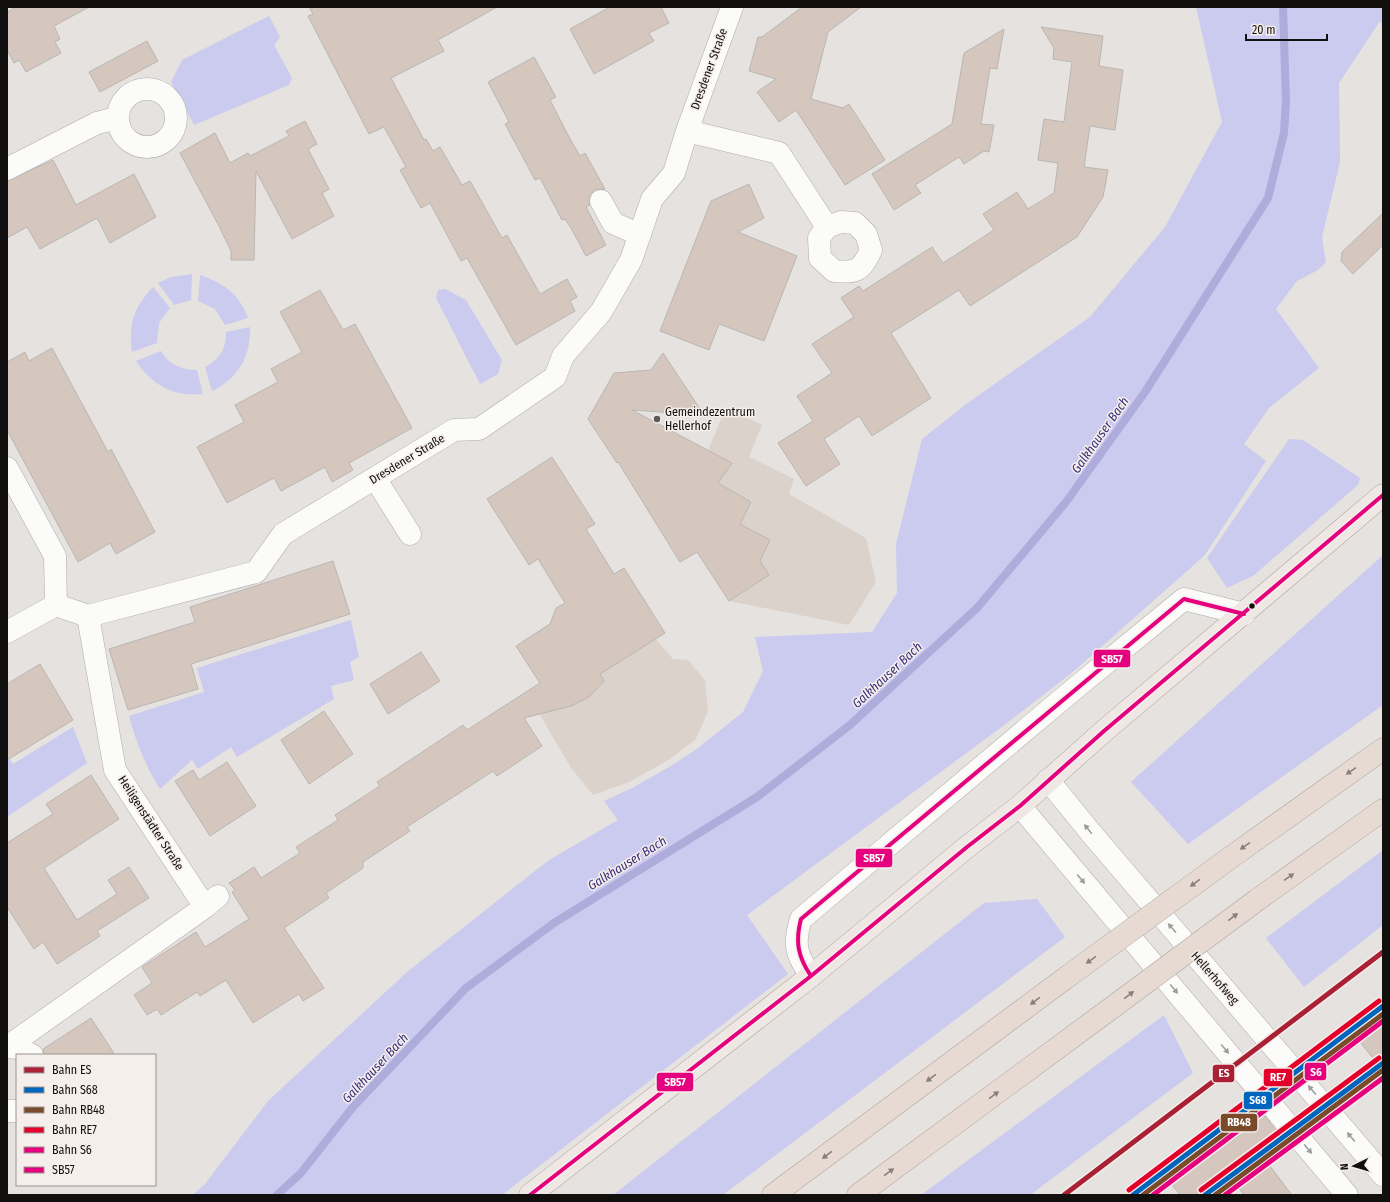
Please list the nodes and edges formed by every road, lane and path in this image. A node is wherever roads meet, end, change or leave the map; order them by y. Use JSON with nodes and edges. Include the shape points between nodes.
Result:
{"nodes":[{"id":1,"x":732,"y":7,"type":"edge"},
{"id":2,"x":117,"y":118,"type":"dead end"},
{"id":3,"x":687,"y":131,"type":"junction"},
{"id":4,"x":7,"y":169,"type":"edge"},
{"id":5,"x":601,"y":201,"type":"dead end"},
{"id":6,"x":827,"y":227,"type":"dead end"},
{"id":7,"x":640,"y":235,"type":"junction"},
{"id":8,"x":7,"y":468,"type":"edge"},
{"id":9,"x":375,"y":478,"type":"junction"},
{"id":10,"x":1383,"y":495,"type":"edge"},
{"id":11,"x":410,"y":534,"type":"dead end"},
{"id":12,"x":56,"y":605,"type":"junction"},
{"id":13,"x":1244,"y":614,"type":"junction"},
{"id":14,"x":88,"y":616,"type":"junction"},
{"id":15,"x":7,"y":632,"type":"edge"},
{"id":16,"x":1383,"y":749,"type":"edge"},
{"id":17,"x":1048,"y":780,"type":"junction"},
{"id":18,"x":1020,"y":806,"type":"junction"},
{"id":19,"x":1383,"y":810,"type":"edge"},
{"id":20,"x":811,"y":976,"type":"junction"},
{"id":21,"x":7,"y":1047,"type":"edge"},
{"id":22,"x":30,"y":1054,"type":"edge"},
{"id":23,"x":1383,"y":1175,"type":"edge"},
{"id":24,"x":530,"y":1195,"type":"edge"},
{"id":25,"x":773,"y":1195,"type":"edge"},
{"id":26,"x":858,"y":1195,"type":"edge"},
{"id":27,"x":1347,"y":1195,"type":"edge"}],
"edges":[{"from":1,"to":3,"type":"street","name":"Dresdener Straße"},
{"from":2,"to":4,"type":"street","via":[[97,122]]},
{"from":3,"to":6,"type":"street","via":[[779,153]]},
{"from":3,"to":7,"type":"street","name":"Dresdener Straße","via":[[674,173],[652,199]]},
{"from":5,"to":7,"type":"street","via":[[613,223]]},
{"from":7,"to":9,"type":"street","name":"Dresdener Straße","via":[[631,260],[601,312],[563,356],[555,377],[479,429],[454,430]]},
{"from":8,"to":12,"type":"street","via":[[54,556]]},
{"from":9,"to":11,"type":"street"},
{"from":9,"to":14,"type":"street","name":"Dresdener Straße","via":[[283,534],[256,572]]},
{"from":10,"to":13,"type":"main road"},
{"from":12,"to":14,"type":"street"},
{"from":12,"to":15,"type":"street"},
{"from":13,"to":17,"type":"main road"},
{"from":13,"to":20,"type":"street","via":[[1184,599],[1073,690],[800,919],[796,936],[797,951]]},
{"from":14,"to":21,"type":"street","name":"Heiligenstädter Straße","via":[[115,770],[212,902]]},
{"from":16,"to":25,"type":"highway","one_way":true,"bridge":true,"via":[[1226,860]]},
{"from":17,"to":18,"type":"main road"},
{"from":23,"to":17,"type":"street","name":"Hellerhofweg","one_way":true},
{"from":18,"to":20,"type":"main road"},
{"from":18,"to":27,"type":"street","one_way":true},
{"from":26,"to":19,"type":"highway","one_way":true,"bridge":true},
{"from":20,"to":24,"type":"main road"},
{"from":21,"to":22,"type":"street","name":"Heiligenstädter Straße","via":[[18,1048]]}]}
